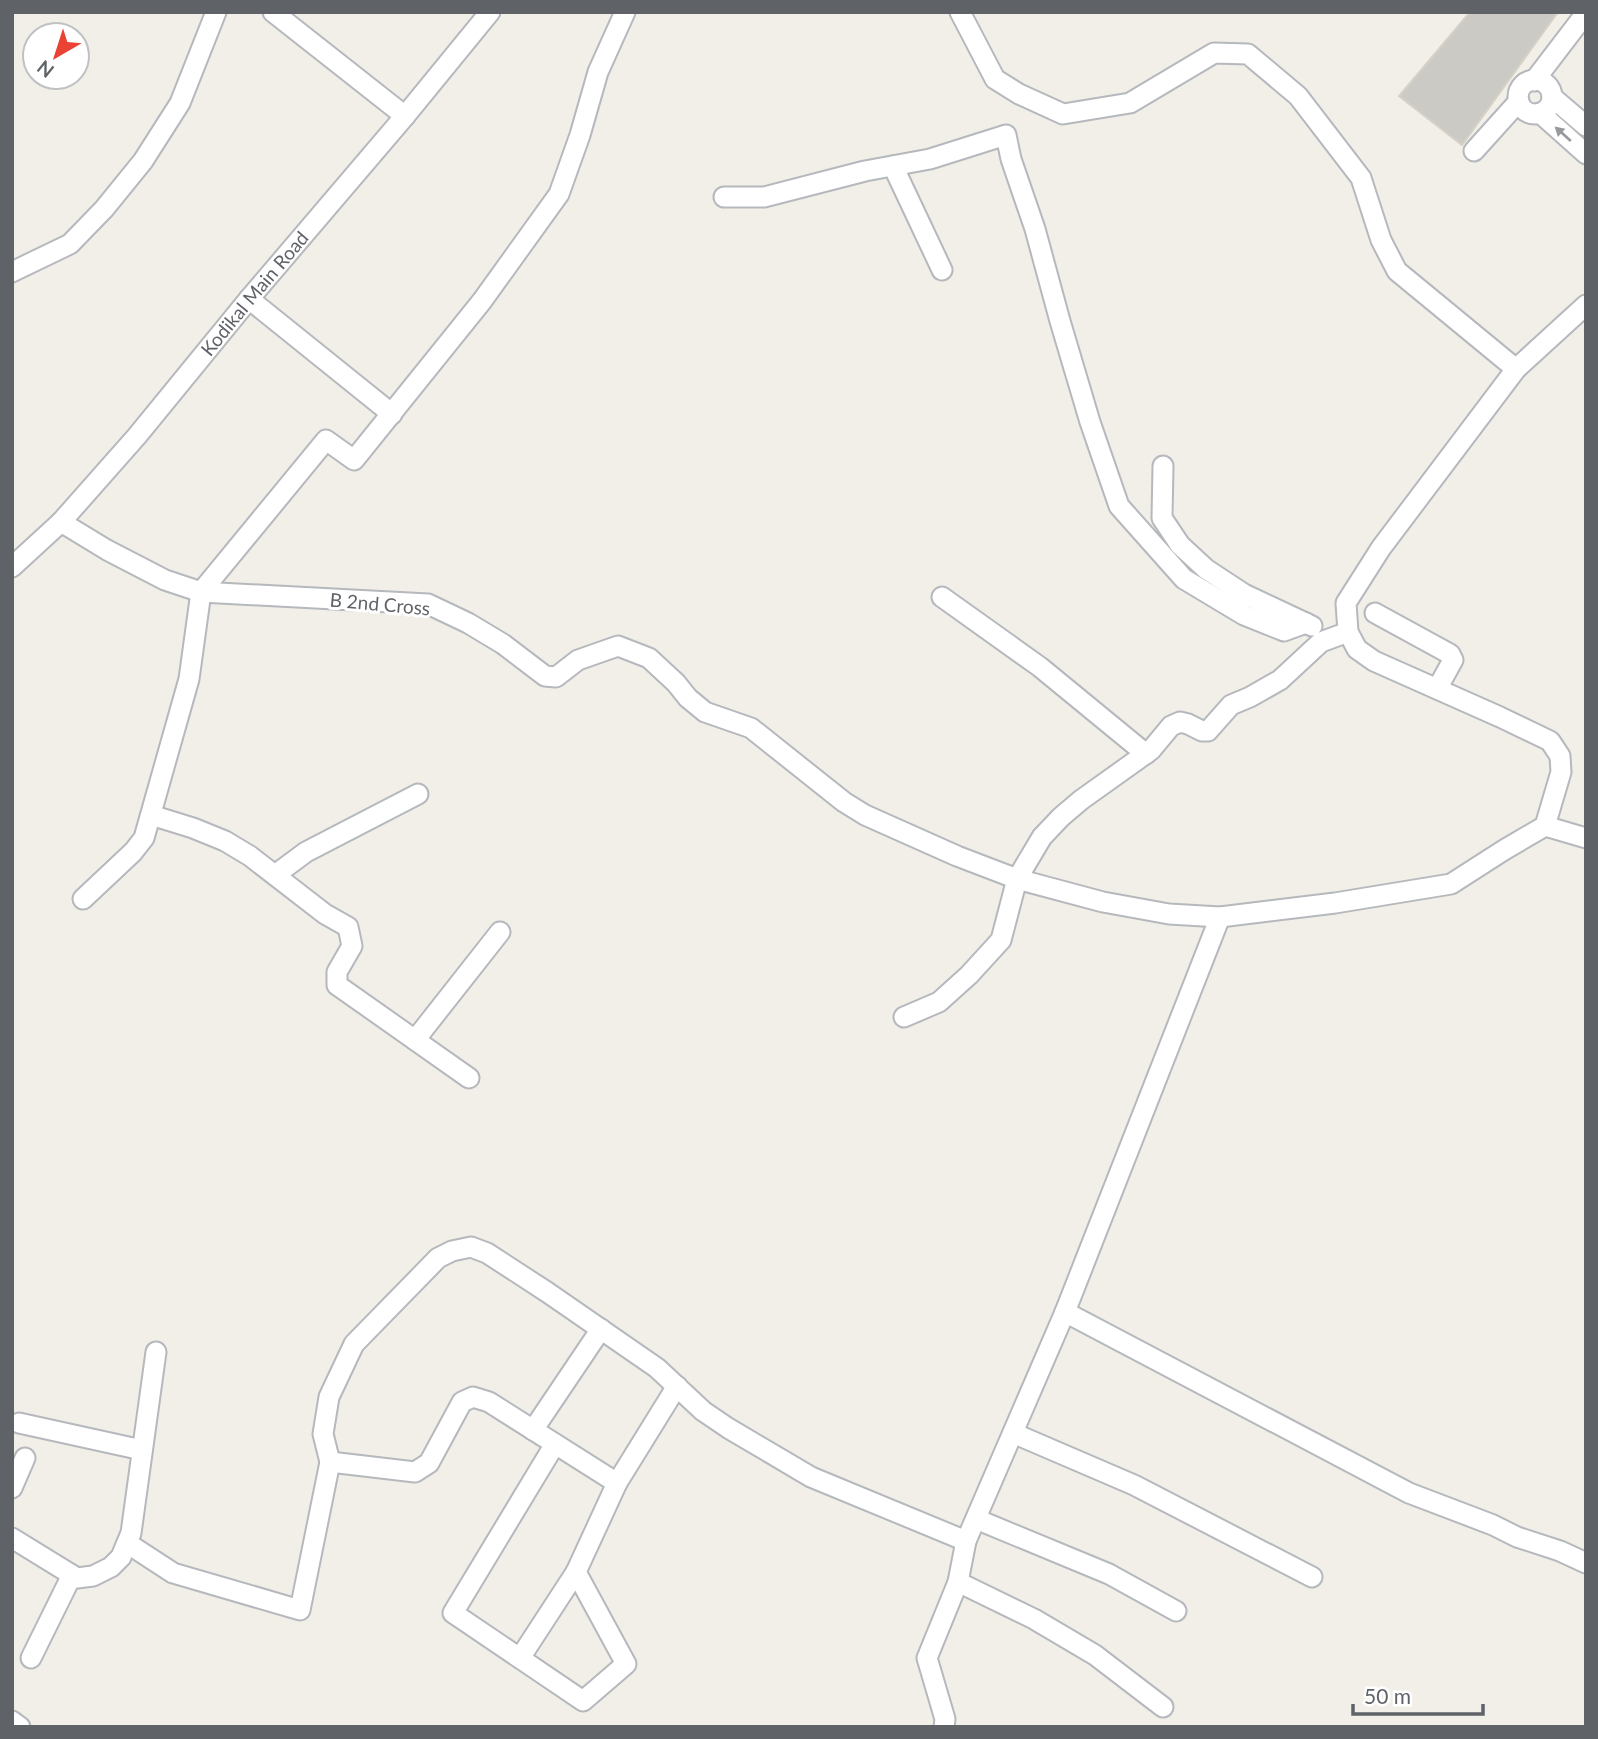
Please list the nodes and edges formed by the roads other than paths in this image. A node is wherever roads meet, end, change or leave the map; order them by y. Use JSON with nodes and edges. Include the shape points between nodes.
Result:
{"nodes":[{"id":1,"x":216,"y":12,"type":"edge"},
{"id":2,"x":273,"y":12,"type":"edge"},
{"id":3,"x":490,"y":12,"type":"edge"},
{"id":4,"x":625,"y":12,"type":"edge"},
{"id":5,"x":960,"y":12,"type":"edge"},
{"id":6,"x":1586,"y":13,"type":"edge"},
{"id":7,"x":1534,"y":81,"type":"junction"},
{"id":8,"x":1552,"y":97,"type":"junction"},
{"id":9,"x":1519,"y":101,"type":"junction"},
{"id":10,"x":1540,"y":113,"type":"junction"},
{"id":11,"x":405,"y":116,"type":"junction"},
{"id":12,"x":1586,"y":126,"type":"edge"},
{"id":13,"x":1474,"y":151,"type":"dead end"},
{"id":14,"x":1586,"y":154,"type":"edge"},
{"id":15,"x":893,"y":166,"type":"junction"},
{"id":16,"x":724,"y":197,"type":"dead end"},
{"id":17,"x":942,"y":270,"type":"dead end"},
{"id":18,"x":12,"y":272,"type":"edge"},
{"id":19,"x":249,"y":299,"type":"junction"},
{"id":20,"x":1586,"y":305,"type":"edge"},
{"id":21,"x":1516,"y":369,"type":"junction"},
{"id":22,"x":392,"y":414,"type":"junction"},
{"id":23,"x":1163,"y":466,"type":"dead end"},
{"id":24,"x":61,"y":522,"type":"junction"},
{"id":25,"x":12,"y":567,"type":"edge"},
{"id":26,"x":201,"y":592,"type":"junction"},
{"id":27,"x":942,"y":597,"type":"dead end"},
{"id":28,"x":1375,"y":613,"type":"dead end"},
{"id":29,"x":1306,"y":623,"type":"junction"},
{"id":30,"x":1342,"y":635,"type":"junction"},
{"id":31,"x":1437,"y":689,"type":"junction"},
{"id":32,"x":1146,"y":754,"type":"junction"},
{"id":33,"x":418,"y":794,"type":"dead end"},
{"id":34,"x":151,"y":815,"type":"junction"},
{"id":35,"x":1545,"y":826,"type":"junction"},
{"id":36,"x":1586,"y":838,"type":"edge"},
{"id":37,"x":275,"y":875,"type":"junction"},
{"id":38,"x":1017,"y":879,"type":"junction"},
{"id":39,"x":83,"y":899,"type":"dead end"},
{"id":40,"x":1220,"y":917,"type":"junction"},
{"id":41,"x":500,"y":932,"type":"dead end"},
{"id":42,"x":904,"y":1017,"type":"dead end"},
{"id":43,"x":415,"y":1040,"type":"junction"},
{"id":44,"x":469,"y":1077,"type":"dead end"},
{"id":45,"x":1065,"y":1312,"type":"junction"},
{"id":46,"x":601,"y":1329,"type":"junction"},
{"id":47,"x":156,"y":1352,"type":"dead end"},
{"id":48,"x":677,"y":1386,"type":"junction"},
{"id":49,"x":19,"y":1423,"type":"dead end"},
{"id":50,"x":533,"y":1430,"type":"junction"},
{"id":51,"x":1013,"y":1433,"type":"junction"},
{"id":52,"x":555,"y":1444,"type":"junction"},
{"id":53,"x":142,"y":1450,"type":"junction"},
{"id":54,"x":25,"y":1458,"type":"dead end"},
{"id":55,"x":330,"y":1462,"type":"junction"},
{"id":56,"x":617,"y":1483,"type":"junction"},
{"id":57,"x":12,"y":1488,"type":"edge"},
{"id":58,"x":976,"y":1519,"type":"junction"},
{"id":59,"x":12,"y":1538,"type":"edge"},
{"id":60,"x":966,"y":1541,"type":"junction"},
{"id":61,"x":127,"y":1542,"type":"junction"},
{"id":62,"x":1586,"y":1563,"type":"edge"},
{"id":63,"x":576,"y":1572,"type":"junction"},
{"id":64,"x":72,"y":1575,"type":"junction"},
{"id":65,"x":1312,"y":1577,"type":"dead end"},
{"id":66,"x":958,"y":1582,"type":"junction"},
{"id":67,"x":1176,"y":1611,"type":"dead end"},
{"id":68,"x":32,"y":1658,"type":"dead end"},
{"id":69,"x":520,"y":1658,"type":"junction"},
{"id":70,"x":1163,"y":1707,"type":"dead end"},
{"id":71,"x":12,"y":1721,"type":"edge"},
{"id":72,"x":20,"y":1727,"type":"edge"},
{"id":73,"x":944,"y":1727,"type":"edge"}],
"edges":[{"from":1,"to":18,"type":"street","via":[[180,103],[143,161],[70,244]]},
{"from":2,"to":11,"type":"street"},
{"from":3,"to":11,"type":"street","name":"Kodikal Main Road"},
{"from":4,"to":22,"type":"street","via":[[598,72],[559,194]]},
{"from":5,"to":21,"type":"street","via":[[995,79],[1063,114],[1130,103],[1214,53],[1248,54],[1298,96],[1361,178],[1381,240],[1397,271]]},
{"from":6,"to":7,"type":"street"},
{"from":7,"to":8,"type":"street","via":[[1549,87]]},
{"from":7,"to":9,"type":"street","via":[[1524,85]]},
{"from":8,"to":10,"type":"street"},
{"from":8,"to":12,"type":"street"},
{"from":9,"to":10,"type":"street","via":[[1529,113]]},
{"from":9,"to":13,"type":"street"},
{"from":14,"to":10,"type":"street","one_way":true},
{"from":11,"to":19,"type":"street","name":"Kodikal Main Road"},
{"from":15,"to":16,"type":"street","via":[[764,197]]},
{"from":15,"to":17,"type":"street"},
{"from":15,"to":29,"type":"street","via":[[1006,135],[1119,506],[1184,579],[1244,615],[1284,631]]},
{"from":19,"to":22,"type":"street"},
{"from":19,"to":24,"type":"street","name":"Kodikal Main Road"},
{"from":20,"to":21,"type":"street"},
{"from":21,"to":30,"type":"street","via":[[1381,548],[1346,603]]},
{"from":22,"to":26,"type":"street","via":[[354,460],[326,440]]},
{"from":23,"to":29,"type":"street","via":[[1162,518],[1180,545],[1244,594]]},
{"from":24,"to":25,"type":"street","name":"Kodikal Main Road"},
{"from":24,"to":26,"type":"street","name":"B 2nd Cross","via":[[164,580]]},
{"from":26,"to":34,"type":"street","via":[[188,678]]},
{"from":26,"to":38,"type":"street","name":"B 2nd Cross","via":[[428,604],[503,644],[545,676],[556,677],[578,660],[618,646],[649,658],[705,712],[751,728],[865,815]]},
{"from":27,"to":32,"type":"street","via":[[1040,667]]},
{"from":28,"to":31,"type":"street","via":[[1450,654],[1453,660]]},
{"from":29,"to":30,"type":"street"},
{"from":30,"to":31,"type":"street","via":[[1374,661]]},
{"from":30,"to":32,"type":"street","via":[[1321,642],[1280,680],[1231,705],[1208,731],[1180,722]]},
{"from":31,"to":35,"type":"street","via":[[1550,741],[1560,757],[1561,772]]},
{"from":32,"to":38,"type":"street","via":[[1061,817],[1042,836]]},
{"from":33,"to":37,"type":"street","via":[[306,852]]},
{"from":34,"to":37,"type":"street","via":[[225,841]]},
{"from":34,"to":39,"type":"street","via":[[144,838],[133,852]]},
{"from":35,"to":36,"type":"street"},
{"from":35,"to":40,"type":"street","via":[[1451,884]]},
{"from":37,"to":43,"type":"street","via":[[325,915],[348,927],[352,946],[337,972],[337,985]]},
{"from":38,"to":40,"type":"street","via":[[1156,912]]},
{"from":38,"to":42,"type":"street","via":[[1001,940],[939,1002]]},
{"from":40,"to":45,"type":"street"},
{"from":41,"to":43,"type":"street"},
{"from":43,"to":44,"type":"street"},
{"from":45,"to":51,"type":"street"},
{"from":45,"to":62,"type":"street","via":[[1409,1493]]},
{"from":46,"to":48,"type":"street"},
{"from":46,"to":50,"type":"street"},
{"from":46,"to":55,"type":"street","via":[[487,1253],[471,1247],[445,1254],[354,1344],[329,1396],[323,1434]]},
{"from":47,"to":53,"type":"street"},
{"from":48,"to":56,"type":"street"},
{"from":48,"to":60,"type":"street","via":[[703,1411],[811,1477]]},
{"from":49,"to":53,"type":"street"},
{"from":50,"to":52,"type":"street"},
{"from":50,"to":55,"type":"street","via":[[473,1397],[462,1402],[429,1463],[415,1472]]},
{"from":51,"to":58,"type":"street"},
{"from":51,"to":65,"type":"street","via":[[1134,1485]]},
{"from":52,"to":56,"type":"street"},
{"from":52,"to":69,"type":"street","via":[[453,1613]]},
{"from":53,"to":61,"type":"street"},
{"from":54,"to":57,"type":"street"},
{"from":55,"to":61,"type":"street","via":[[300,1610],[173,1573]]},
{"from":56,"to":63,"type":"street"},
{"from":58,"to":60,"type":"street"},
{"from":58,"to":67,"type":"street","via":[[1108,1574]]},
{"from":59,"to":64,"type":"street"},
{"from":60,"to":66,"type":"street"},
{"from":61,"to":64,"type":"street","via":[[111,1567],[93,1576]]},
{"from":63,"to":69,"type":"street"},
{"from":63,"to":69,"type":"street","via":[[626,1664],[583,1701]]},
{"from":64,"to":68,"type":"street"},
{"from":66,"to":70,"type":"street","via":[[1096,1655]]},
{"from":66,"to":73,"type":"street","via":[[927,1658]]},
{"from":71,"to":72,"type":"street"}]}
